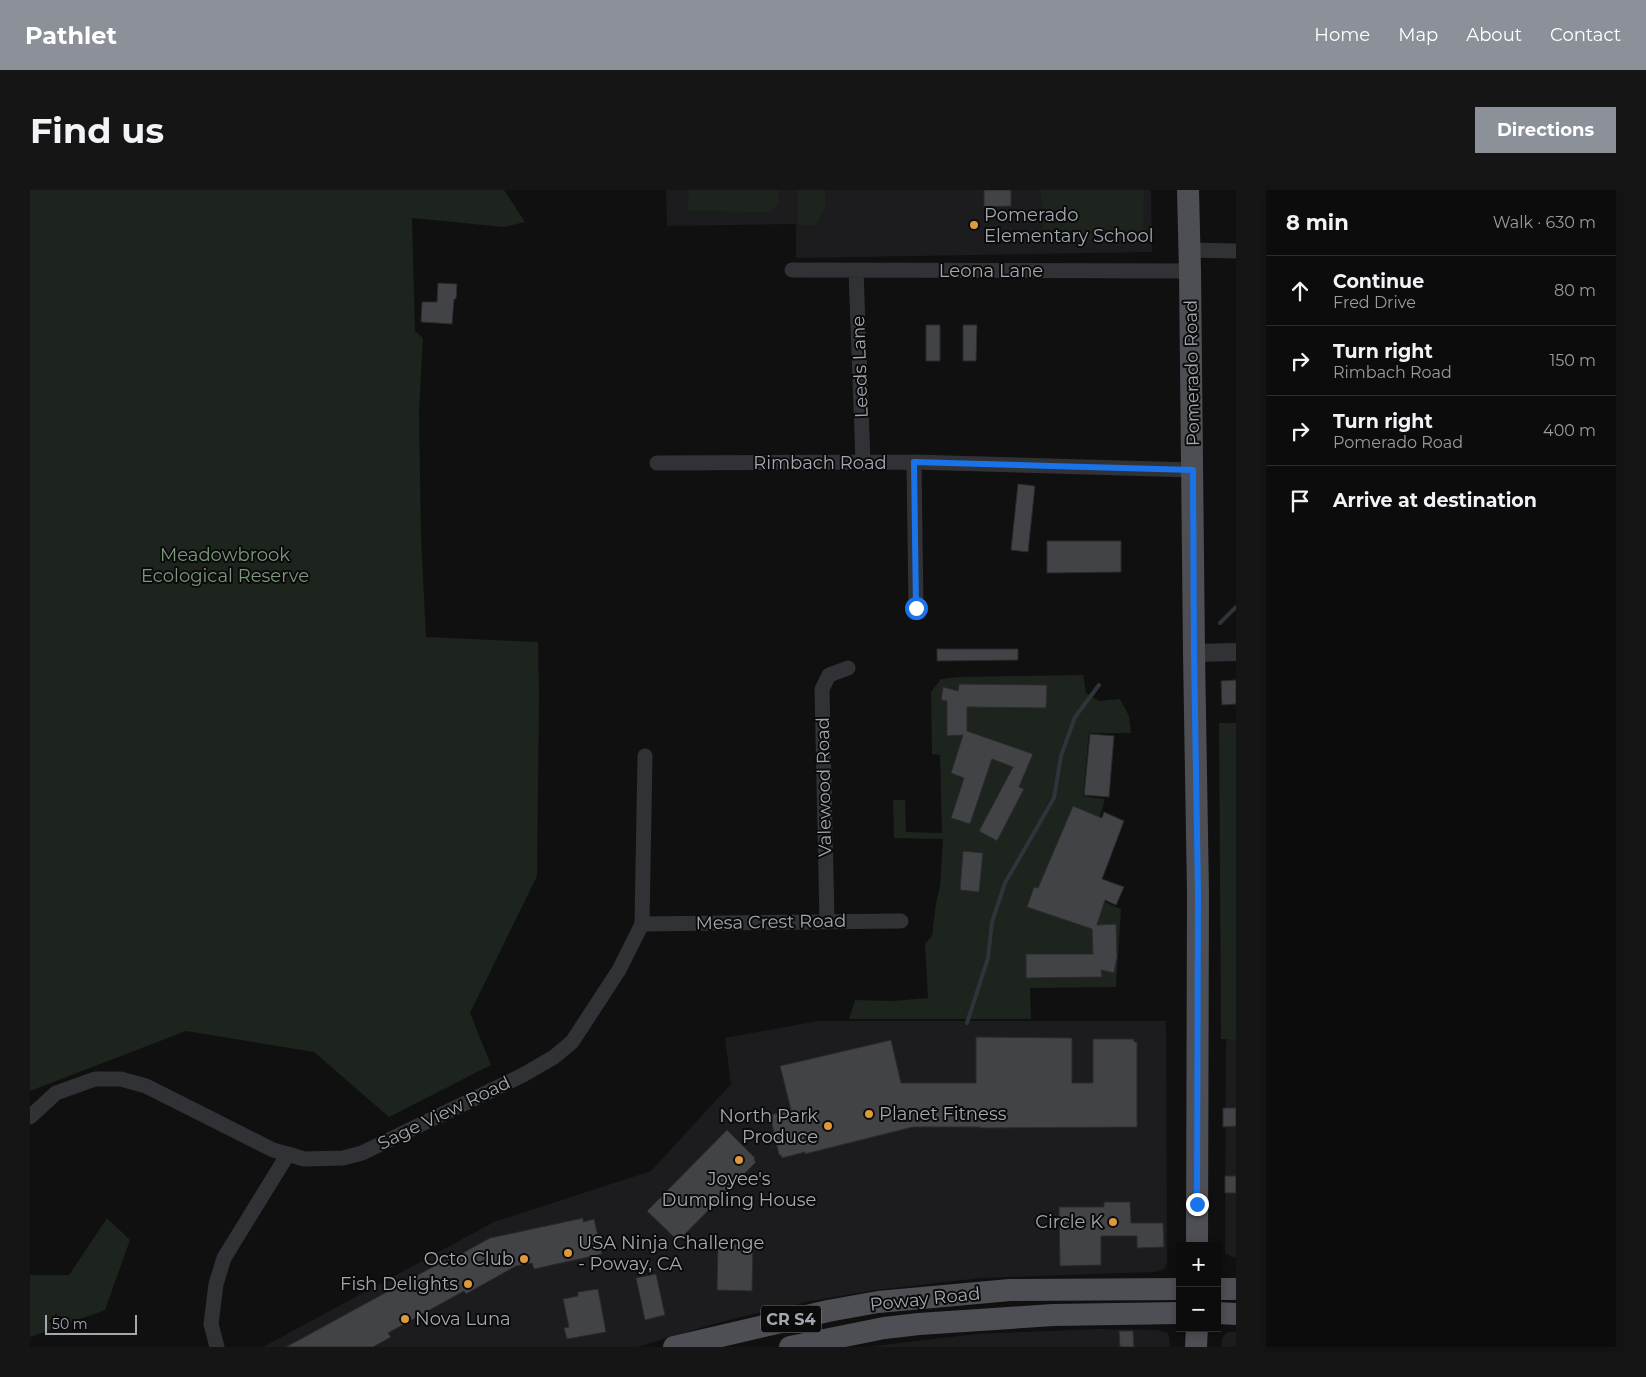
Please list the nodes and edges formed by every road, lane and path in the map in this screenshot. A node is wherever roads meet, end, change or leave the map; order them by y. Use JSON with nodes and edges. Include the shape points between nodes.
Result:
{"nodes":[{"id":1,"x":1188,"y":190,"type":"edge"},
{"id":2,"x":1236,"y":251,"type":"edge"},
{"id":3,"x":1190,"y":260,"type":"junction"},
{"id":4,"x":792,"y":270,"type":"dead end"},
{"id":5,"x":856,"y":271,"type":"junction"},
{"id":6,"x":914,"y":462,"type":"junction"},
{"id":7,"x":657,"y":463,"type":"dead end"},
{"id":8,"x":863,"y":463,"type":"junction"},
{"id":9,"x":1193,"y":470,"type":"junction"},
{"id":10,"x":916,"y":608,"type":"dead end"},
{"id":11,"x":1236,"y":652,"type":"edge"},
{"id":12,"x":1194,"y":653,"type":"junction"},
{"id":13,"x":848,"y":668,"type":"dead end"},
{"id":14,"x":645,"y":756,"type":"dead end"},
{"id":15,"x":827,"y":921,"type":"junction"},
{"id":16,"x":901,"y":921,"type":"dead end"},
{"id":17,"x":642,"y":924,"type":"junction"},
{"id":18,"x":30,"y":1117,"type":"edge"},
{"id":19,"x":288,"y":1154,"type":"junction"},
{"id":20,"x":1197,"y":1242,"type":"edge"},
{"id":21,"x":1176,"y":1289,"type":"edge"},
{"id":22,"x":1221,"y":1289,"type":"edge"},
{"id":23,"x":1236,"y":1289,"type":"edge"},
{"id":24,"x":1176,"y":1314,"type":"edge"},
{"id":25,"x":1221,"y":1314,"type":"edge"},
{"id":26,"x":1236,"y":1314,"type":"edge"},
{"id":27,"x":1196,"y":1332,"type":"edge"},
{"id":28,"x":217,"y":1347,"type":"edge"},
{"id":29,"x":674,"y":1347,"type":"edge"},
{"id":30,"x":790,"y":1347,"type":"edge"},
{"id":31,"x":1196,"y":1347,"type":"edge"}],
"edges":[{"from":1,"to":3,"type":"main road","name":"Pomerado Road"},
{"from":2,"to":3,"type":"street","name":"Leona Lane"},
{"from":3,"to":5,"type":"street","name":"Leona Lane"},
{"from":3,"to":9,"type":"main road","name":"Pomerado Road"},
{"from":4,"to":5,"type":"street","name":"Leona Lane"},
{"from":5,"to":8,"type":"street","name":"Leeds Lane"},
{"from":6,"to":8,"type":"street","name":"Rimbach Road"},
{"from":6,"to":9,"type":"street","name":"Rimbach Road"},
{"from":6,"to":10,"type":"street"},
{"from":7,"to":8,"type":"street","name":"Rimbach Road"},
{"from":9,"to":12,"type":"main road","name":"Pomerado Road"},
{"from":11,"to":12,"type":"street"},
{"from":12,"to":20,"type":"main road","name":"Pomerado Road","via":[[1198,892]]},
{"from":13,"to":15,"type":"street","name":"Valewood Road","via":[[829,675],[822,690]]},
{"from":14,"to":17,"type":"street","name":"Sage View Road"},
{"from":15,"to":16,"type":"street","name":"Mesa Crest Road"},
{"from":15,"to":17,"type":"street","name":"Mesa Crest Road"},
{"from":17,"to":19,"type":"street","name":"Sage View Road","via":[[619,970],[578,1034],[554,1057],[362,1153],[343,1158],[304,1159]]},
{"from":18,"to":19,"type":"street","name":"Sage View Road","via":[[56,1093],[96,1079],[121,1079],[146,1086],[273,1150]]},
{"from":19,"to":28,"type":"street","via":[[224,1258],[216,1284],[211,1324]]},
{"from":21,"to":29,"type":"main road","name":"Poway Road","number":"CR S4","via":[[1010,1290],[878,1302]]},
{"from":22,"to":23,"type":"main road"},
{"from":24,"to":30,"type":"main road","name":"Poway Road","number":"CR S4","via":[[1053,1315],[966,1320],[884,1328]]},
{"from":25,"to":26,"type":"main road"},
{"from":27,"to":31,"type":"main road"}]}
